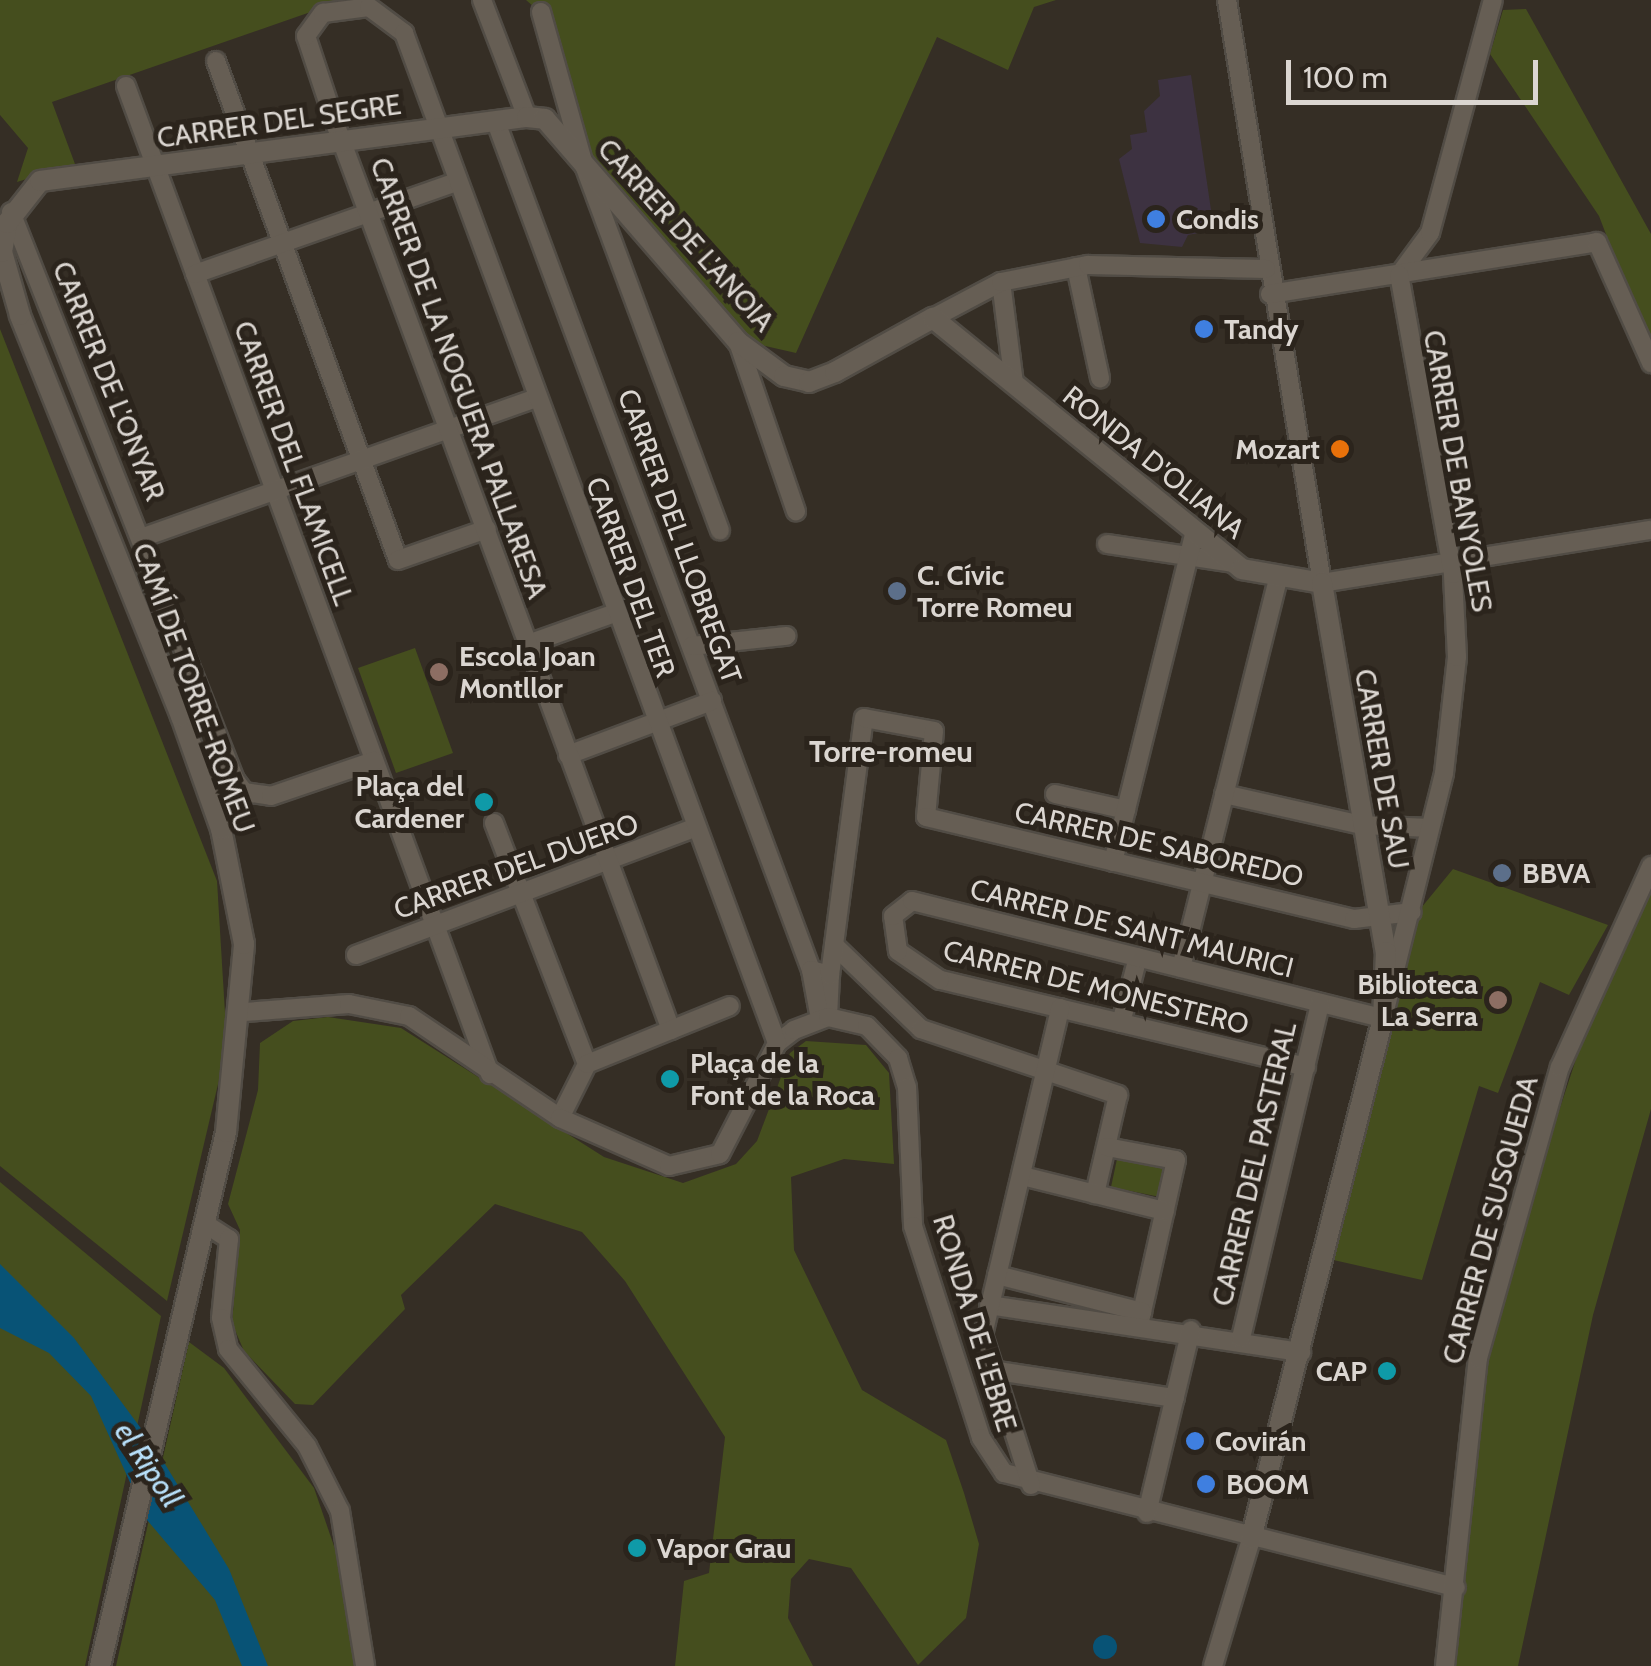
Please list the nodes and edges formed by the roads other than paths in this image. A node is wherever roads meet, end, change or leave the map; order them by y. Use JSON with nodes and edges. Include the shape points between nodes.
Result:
{"nodes":[{"id":1,"x":482,"y":0,"type":"edge"},
{"id":2,"x":1228,"y":0,"type":"edge"},
{"id":3,"x":1493,"y":0,"type":"edge"},
{"id":4,"x":350,"y":6,"type":"joint"},
{"id":5,"x":541,"y":12,"type":"dead end"},
{"id":6,"x":216,"y":61,"type":"dead end"},
{"id":7,"x":126,"y":86,"type":"dead end"},
{"id":8,"x":527,"y":117,"type":"junction"},
{"id":9,"x":496,"y":122,"type":"junction"},
{"id":10,"x":436,"y":128,"type":"junction"},
{"id":11,"x":341,"y":140,"type":"junction"},
{"id":12,"x":250,"y":153,"type":"junction"},
{"id":13,"x":584,"y":164,"type":"junction"},
{"id":14,"x":156,"y":166,"type":"junction"},
{"id":15,"x":456,"y":182,"type":"junction"},
{"id":16,"x":367,"y":211,"type":"junction"},
{"id":17,"x":11,"y":212,"type":"junction"},
{"id":18,"x":282,"y":243,"type":"junction"},
{"id":19,"x":1076,"y":267,"type":"junction"},
{"id":20,"x":1266,"y":270,"type":"junction"},
{"id":21,"x":194,"y":274,"type":"junction"},
{"id":22,"x":1399,"y":276,"type":"junction"},
{"id":23,"x":1001,"y":282,"type":"junction"},
{"id":24,"x":41,"y":286,"type":"junction"},
{"id":25,"x":1270,"y":294,"type":"junction"},
{"id":26,"x":14,"y":297,"type":"junction"},
{"id":27,"x":937,"y":322,"type":"junction"},
{"id":28,"x":738,"y":342,"type":"junction"},
{"id":29,"x":1651,"y":363,"type":"edge"},
{"id":30,"x":1100,"y":378,"type":"dead end"},
{"id":31,"x":1014,"y":384,"type":"junction"},
{"id":32,"x":536,"y":398,"type":"junction"},
{"id":33,"x":449,"y":428,"type":"junction"},
{"id":34,"x":360,"y":462,"type":"junction"},
{"id":35,"x":276,"y":492,"type":"junction"},
{"id":36,"x":796,"y":511,"type":"dead end"},
{"id":37,"x":487,"y":529,"type":"junction"},
{"id":38,"x":1651,"y":530,"type":"edge"},
{"id":39,"x":720,"y":531,"type":"dead end"},
{"id":40,"x":1195,"y":531,"type":"junction"},
{"id":41,"x":141,"y":538,"type":"junction"},
{"id":42,"x":1107,"y":544,"type":"dead end"},
{"id":43,"x":1450,"y":558,"type":"junction"},
{"id":44,"x":1187,"y":562,"type":"junction"},
{"id":45,"x":1234,"y":563,"type":"junction"},
{"id":46,"x":1278,"y":580,"type":"junction"},
{"id":47,"x":1322,"y":583,"type":"junction"},
{"id":48,"x":614,"y":613,"type":"junction"},
{"id":49,"x":786,"y":636,"type":"dead end"},
{"id":50,"x":528,"y":644,"type":"junction"},
{"id":51,"x":692,"y":646,"type":"junction"},
{"id":52,"x":712,"y":701,"type":"junction"},
{"id":53,"x":655,"y":722,"type":"junction"},
{"id":54,"x":568,"y":755,"type":"junction"},
{"id":55,"x":374,"y":761,"type":"junction"},
{"id":56,"x":1055,"y":794,"type":"dead end"},
{"id":57,"x":1224,"y":794,"type":"junction"},
{"id":58,"x":1126,"y":810,"type":"junction"},
{"id":59,"x":494,"y":822,"type":"dead end"},
{"id":60,"x":1362,"y":825,"type":"junction"},
{"id":61,"x":694,"y":828,"type":"junction"},
{"id":62,"x":1430,"y":828,"type":"junction"},
{"id":63,"x":1114,"y":862,"type":"junction"},
{"id":64,"x":606,"y":863,"type":"junction"},
{"id":65,"x":1651,"y":866,"type":"edge"},
{"id":66,"x":1200,"y":883,"type":"junction"},
{"id":67,"x":522,"y":893,"type":"junction"},
{"id":68,"x":1412,"y":912,"type":"junction"},
{"id":69,"x":1380,"y":915,"type":"junction"},
{"id":70,"x":434,"y":924,"type":"junction"},
{"id":71,"x":893,"y":934,"type":"joint"},
{"id":72,"x":834,"y":945,"type":"junction"},
{"id":73,"x":356,"y":955,"type":"dead end"},
{"id":74,"x":1138,"y":957,"type":"junction"},
{"id":75,"x":1181,"y":968,"type":"junction"},
{"id":76,"x":810,"y":970,"type":"junction"},
{"id":77,"x":830,"y":975,"type":"junction"},
{"id":78,"x":1320,"y":1004,"type":"junction"},
{"id":79,"x":730,"y":1006,"type":"dead end"},
{"id":80,"x":1060,"y":1008,"type":"junction"},
{"id":81,"x":245,"y":1012,"type":"junction"},
{"id":82,"x":824,"y":1018,"type":"junction"},
{"id":83,"x":1383,"y":1018,"type":"junction"},
{"id":84,"x":1121,"y":1023,"type":"junction"},
{"id":85,"x":671,"y":1030,"type":"junction"},
{"id":86,"x":777,"y":1043,"type":"junction"},
{"id":87,"x":588,"y":1064,"type":"junction"},
{"id":88,"x":1306,"y":1067,"type":"junction"},
{"id":89,"x":490,"y":1074,"type":"junction"},
{"id":90,"x":1047,"y":1074,"type":"junction"},
{"id":91,"x":560,"y":1118,"type":"junction"},
{"id":92,"x":1107,"y":1147,"type":"junction"},
{"id":93,"x":1022,"y":1176,"type":"junction"},
{"id":94,"x":1095,"y":1194,"type":"junction"},
{"id":95,"x":1166,"y":1210,"type":"junction"},
{"id":96,"x":204,"y":1224,"type":"junction"},
{"id":97,"x":998,"y":1275,"type":"junction"},
{"id":98,"x":989,"y":1305,"type":"junction"},
{"id":99,"x":1140,"y":1319,"type":"junction"},
{"id":100,"x":1191,"y":1330,"type":"junction"},
{"id":101,"x":1241,"y":1338,"type":"junction"},
{"id":102,"x":1301,"y":1352,"type":"junction"},
{"id":103,"x":991,"y":1370,"type":"junction"},
{"id":104,"x":1175,"y":1398,"type":"junction"},
{"id":105,"x":1030,"y":1485,"type":"junction"},
{"id":106,"x":1148,"y":1513,"type":"junction"},
{"id":107,"x":1251,"y":1539,"type":"junction"},
{"id":108,"x":1456,"y":1587,"type":"junction"},
{"id":109,"x":100,"y":1666,"type":"edge"},
{"id":110,"x":365,"y":1666,"type":"edge"},
{"id":111,"x":1213,"y":1666,"type":"edge"},
{"id":112,"x":1445,"y":1666,"type":"edge"}],
"edges":[{"from":1,"to":8,"type":"street"},
{"from":2,"to":20,"type":"street","name":"CARRER DE SAU"},
{"from":3,"to":22,"type":"street","via":[[1430,233]]},
{"from":4,"to":10,"type":"street","name":"CARRER DEL TER","via":[[396,19]]},
{"from":4,"to":11,"type":"street","name":"CARRER DE LA NOGUERA PALLARESA","via":[[305,30]]},
{"from":5,"to":13,"type":"street"},
{"from":6,"to":12,"type":"street"},
{"from":7,"to":14,"type":"street","name":"CARRER DEL FLAMICELL"},
{"from":8,"to":9,"type":"street","name":"CARRER DEL SEGRE"},
{"from":8,"to":13,"type":"street","name":"CARRER DE L'ANOIA","via":[[562,136]]},
{"from":9,"to":10,"type":"street","name":"CARRER DEL SEGRE"},
{"from":9,"to":51,"type":"street","name":"CARRER DEL LLOBREGAT"},
{"from":10,"to":11,"type":"street","name":"CARRER DEL SEGRE"},
{"from":10,"to":15,"type":"street","name":"CARRER DEL TER"},
{"from":11,"to":12,"type":"street","name":"CARRER DEL SEGRE"},
{"from":11,"to":16,"type":"street","name":"CARRER DE LA NOGUERA PALLARESA"},
{"from":12,"to":14,"type":"street","name":"CARRER DEL SEGRE"},
{"from":12,"to":18,"type":"street"},
{"from":13,"to":28,"type":"street","name":"CARRER DE L'ANOIA"},
{"from":13,"to":39,"type":"street"},
{"from":14,"to":17,"type":"street","name":"CARRER DEL SEGRE","via":[[40,181]]},
{"from":14,"to":21,"type":"street","name":"CARRER DEL FLAMICELL"},
{"from":15,"to":16,"type":"street"},
{"from":15,"to":32,"type":"street","name":"CARRER DEL TER"},
{"from":16,"to":18,"type":"street"},
{"from":16,"to":33,"type":"street","name":"CARRER DE LA NOGUERA PALLARESA"},
{"from":17,"to":24,"type":"street","name":"CARRER DE L'ONYAR"},
{"from":17,"to":26,"type":"street","name":"CAMÍ DE TORRE-ROMEU","via":[[2,252]]},
{"from":18,"to":21,"type":"street"},
{"from":18,"to":34,"type":"street"},
{"from":19,"to":20,"type":"street","name":"CARRER DE L'ANOIA","via":[[1137,260]]},
{"from":19,"to":23,"type":"street","name":"CARRER DE L'ANOIA"},
{"from":19,"to":30,"type":"street"},
{"from":20,"to":25,"type":"street","name":"CARRER DE SAU"},
{"from":21,"to":35,"type":"street","name":"CARRER DEL FLAMICELL"},
{"from":22,"to":25,"type":"street"},
{"from":22,"to":29,"type":"street","via":[[1597,242]]},
{"from":22,"to":43,"type":"street","name":"CARRER DE BANYOLES"},
{"from":23,"to":27,"type":"street","name":"CARRER DE L'ANOIA"},
{"from":23,"to":31,"type":"street"},
{"from":24,"to":26,"type":"street"},
{"from":24,"to":41,"type":"street","name":"CARRER DE L'ONYAR"},
{"from":25,"to":47,"type":"street","name":"CARRER DE SAU"},
{"from":26,"to":81,"type":"street","name":"CAMÍ DE TORRE-ROMEU","via":[[221,830],[244,944]]},
{"from":27,"to":28,"type":"street","name":"CARRER DE L'ANOIA","via":[[809,382],[784,376]]},
{"from":27,"to":31,"type":"street","name":"RONDA D'OLIANA"},
{"from":28,"to":36,"type":"street"},
{"from":31,"to":40,"type":"street","name":"RONDA D'OLIANA"},
{"from":32,"to":33,"type":"street"},
{"from":32,"to":48,"type":"street","name":"CARRER DEL TER"},
{"from":33,"to":34,"type":"street"},
{"from":33,"to":37,"type":"street","name":"CARRER DE LA NOGUERA PALLARESA"},
{"from":34,"to":35,"type":"street"},
{"from":34,"to":37,"type":"street","via":[[398,560]]},
{"from":35,"to":41,"type":"street"},
{"from":35,"to":55,"type":"street","name":"CARRER DEL FLAMICELL"},
{"from":37,"to":50,"type":"street","name":"CARRER DE LA NOGUERA PALLARESA"},
{"from":38,"to":43,"type":"street"},
{"from":40,"to":44,"type":"street"},
{"from":40,"to":45,"type":"street","name":"RONDA D'OLIANA"},
{"from":41,"to":55,"type":"street","name":"CARRER DE L'ONYAR","via":[[244,792],[271,796]]},
{"from":42,"to":44,"type":"street"},
{"from":43,"to":47,"type":"street"},
{"from":43,"to":62,"type":"street","name":"CARRER DE BANYOLES","via":[[1455,706]]},
{"from":44,"to":45,"type":"street"},
{"from":44,"to":58,"type":"street"},
{"from":45,"to":46,"type":"street","name":"RONDA D'OLIANA"},
{"from":46,"to":47,"type":"street","name":"RONDA D'OLIANA"},
{"from":46,"to":57,"type":"street"},
{"from":47,"to":60,"type":"street","name":"CARRER DE SAU"},
{"from":48,"to":50,"type":"street"},
{"from":48,"to":53,"type":"street","name":"CARRER DEL TER"},
{"from":49,"to":51,"type":"street"},
{"from":50,"to":54,"type":"street","name":"CARRER DE LA NOGUERA PALLARESA"},
{"from":51,"to":52,"type":"street","name":"CARRER DEL LLOBREGAT"},
{"from":52,"to":53,"type":"street"},
{"from":52,"to":76,"type":"street","name":"CARRER DEL LLOBREGAT"},
{"from":53,"to":54,"type":"street"},
{"from":53,"to":61,"type":"street","name":"CARRER DEL TER"},
{"from":54,"to":64,"type":"street","name":"CARRER DE LA NOGUERA PALLARESA"},
{"from":55,"to":70,"type":"street","name":"CARRER DEL FLAMICELL"},
{"from":56,"to":58,"type":"street"},
{"from":57,"to":60,"type":"street"},
{"from":57,"to":66,"type":"street"},
{"from":58,"to":63,"type":"street"},
{"from":59,"to":67,"type":"street"},
{"from":60,"to":62,"type":"street"},
{"from":60,"to":69,"type":"street","name":"CARRER DE SAU"},
{"from":61,"to":64,"type":"street","name":"CARRER DEL DUERO"},
{"from":61,"to":86,"type":"street","name":"CARRER DEL TER"},
{"from":62,"to":68,"type":"street","name":"CARRER DE BANYOLES"},
{"from":63,"to":66,"type":"street","name":"CARRER DE SABOREDO"},
{"from":63,"to":72,"type":"street","name":"CARRER DE SABOREDO","via":[[926,817],[934,731],[864,718]]},
{"from":64,"to":67,"type":"street","name":"CARRER DEL DUERO"},
{"from":64,"to":85,"type":"street","name":"CARRER DE LA NOGUERA PALLARESA"},
{"from":65,"to":108,"type":"street","name":"CARRER DE SUSQUEDA","via":[[1560,1066],[1508,1246],[1478,1358]]},
{"from":66,"to":69,"type":"street","name":"CARRER DE SABOREDO","via":[[1354,919]]},
{"from":66,"to":75,"type":"street"},
{"from":67,"to":70,"type":"street","name":"CARRER DEL DUERO"},
{"from":67,"to":87,"type":"street"},
{"from":68,"to":69,"type":"street"},
{"from":68,"to":83,"type":"street","name":"CARRER DE BANYOLES"},
{"from":69,"to":83,"type":"street","name":"CARRER DE SAU"},
{"from":70,"to":73,"type":"street","name":"CARRER DEL DUERO"},
{"from":70,"to":89,"type":"street","name":"CARRER DEL FLAMICELL"},
{"from":71,"to":74,"type":"street","name":"CARRER DE SANT MAURICI","via":[[898,906],[912,901]]},
{"from":71,"to":80,"type":"street","name":"CARRER DE MONESTERO","via":[[927,974]]},
{"from":72,"to":77,"type":"street"},
{"from":72,"to":90,"type":"street","via":[[921,1028]]},
{"from":74,"to":75,"type":"street","name":"CARRER DE SANT MAURICI"},
{"from":74,"to":84,"type":"street"},
{"from":75,"to":78,"type":"street","name":"CARRER DE SANT MAURICI"},
{"from":76,"to":77,"type":"street"},
{"from":76,"to":82,"type":"street","name":"CARRER DEL LLOBREGAT"},
{"from":77,"to":82,"type":"street"},
{"from":78,"to":83,"type":"street","name":"CARRER DE SANT MAURICI"},
{"from":78,"to":88,"type":"street","name":"CARRER DEL PASTERAL"},
{"from":79,"to":85,"type":"street"},
{"from":80,"to":84,"type":"street","name":"CARRER DE MONESTERO"},
{"from":80,"to":90,"type":"street"},
{"from":81,"to":89,"type":"street","via":[[349,1004],[409,1016]]},
{"from":81,"to":96,"type":"street","name":"CAMÍ DE TORRE-ROMEU"},
{"from":82,"to":86,"type":"street"},
{"from":82,"to":105,"type":"street","name":"RONDA DE L'EBRE","via":[[867,1026],[898,1058],[909,1196],[926,1266],[986,1452]]},
{"from":83,"to":102,"type":"street","name":"CARRER DE SAU"},
{"from":84,"to":88,"type":"street","name":"CARRER DE MONESTERO"},
{"from":85,"to":87,"type":"street"},
{"from":86,"to":91,"type":"street","via":[[733,1139],[706,1161],[648,1161]]},
{"from":87,"to":91,"type":"street"},
{"from":88,"to":101,"type":"street","name":"CARRER DEL PASTERAL"},
{"from":89,"to":91,"type":"street"},
{"from":90,"to":92,"type":"street","via":[[1118,1095]]},
{"from":90,"to":93,"type":"street"},
{"from":92,"to":94,"type":"street"},
{"from":92,"to":95,"type":"street","via":[[1176,1160]]},
{"from":93,"to":94,"type":"street"},
{"from":93,"to":97,"type":"street"},
{"from":94,"to":95,"type":"street"},
{"from":95,"to":99,"type":"street"},
{"from":96,"to":109,"type":"street","name":"CAMÍ DE TORRE-ROMEU"},
{"from":96,"to":110,"type":"street","via":[[229,1239],[221,1318],[228,1349],[307,1446],[340,1511]]},
{"from":97,"to":98,"type":"street"},
{"from":97,"to":99,"type":"street"},
{"from":98,"to":99,"type":"street"},
{"from":98,"to":103,"type":"street","via":[[983,1335]]},
{"from":99,"to":100,"type":"street"},
{"from":100,"to":101,"type":"street"},
{"from":100,"to":104,"type":"street"},
{"from":101,"to":102,"type":"street"},
{"from":102,"to":107,"type":"street","name":"CARRER DE SAU"},
{"from":103,"to":104,"type":"street"},
{"from":103,"to":105,"type":"street"},
{"from":104,"to":106,"type":"street"},
{"from":105,"to":106,"type":"street","name":"RONDA DE L'EBRE"},
{"from":106,"to":107,"type":"street","name":"RONDA DE L'EBRE"},
{"from":107,"to":108,"type":"street","name":"RONDA DE L'EBRE"},
{"from":107,"to":111,"type":"street"},
{"from":108,"to":112,"type":"street","name":"CARRER DE SUSQUEDA"}]}
